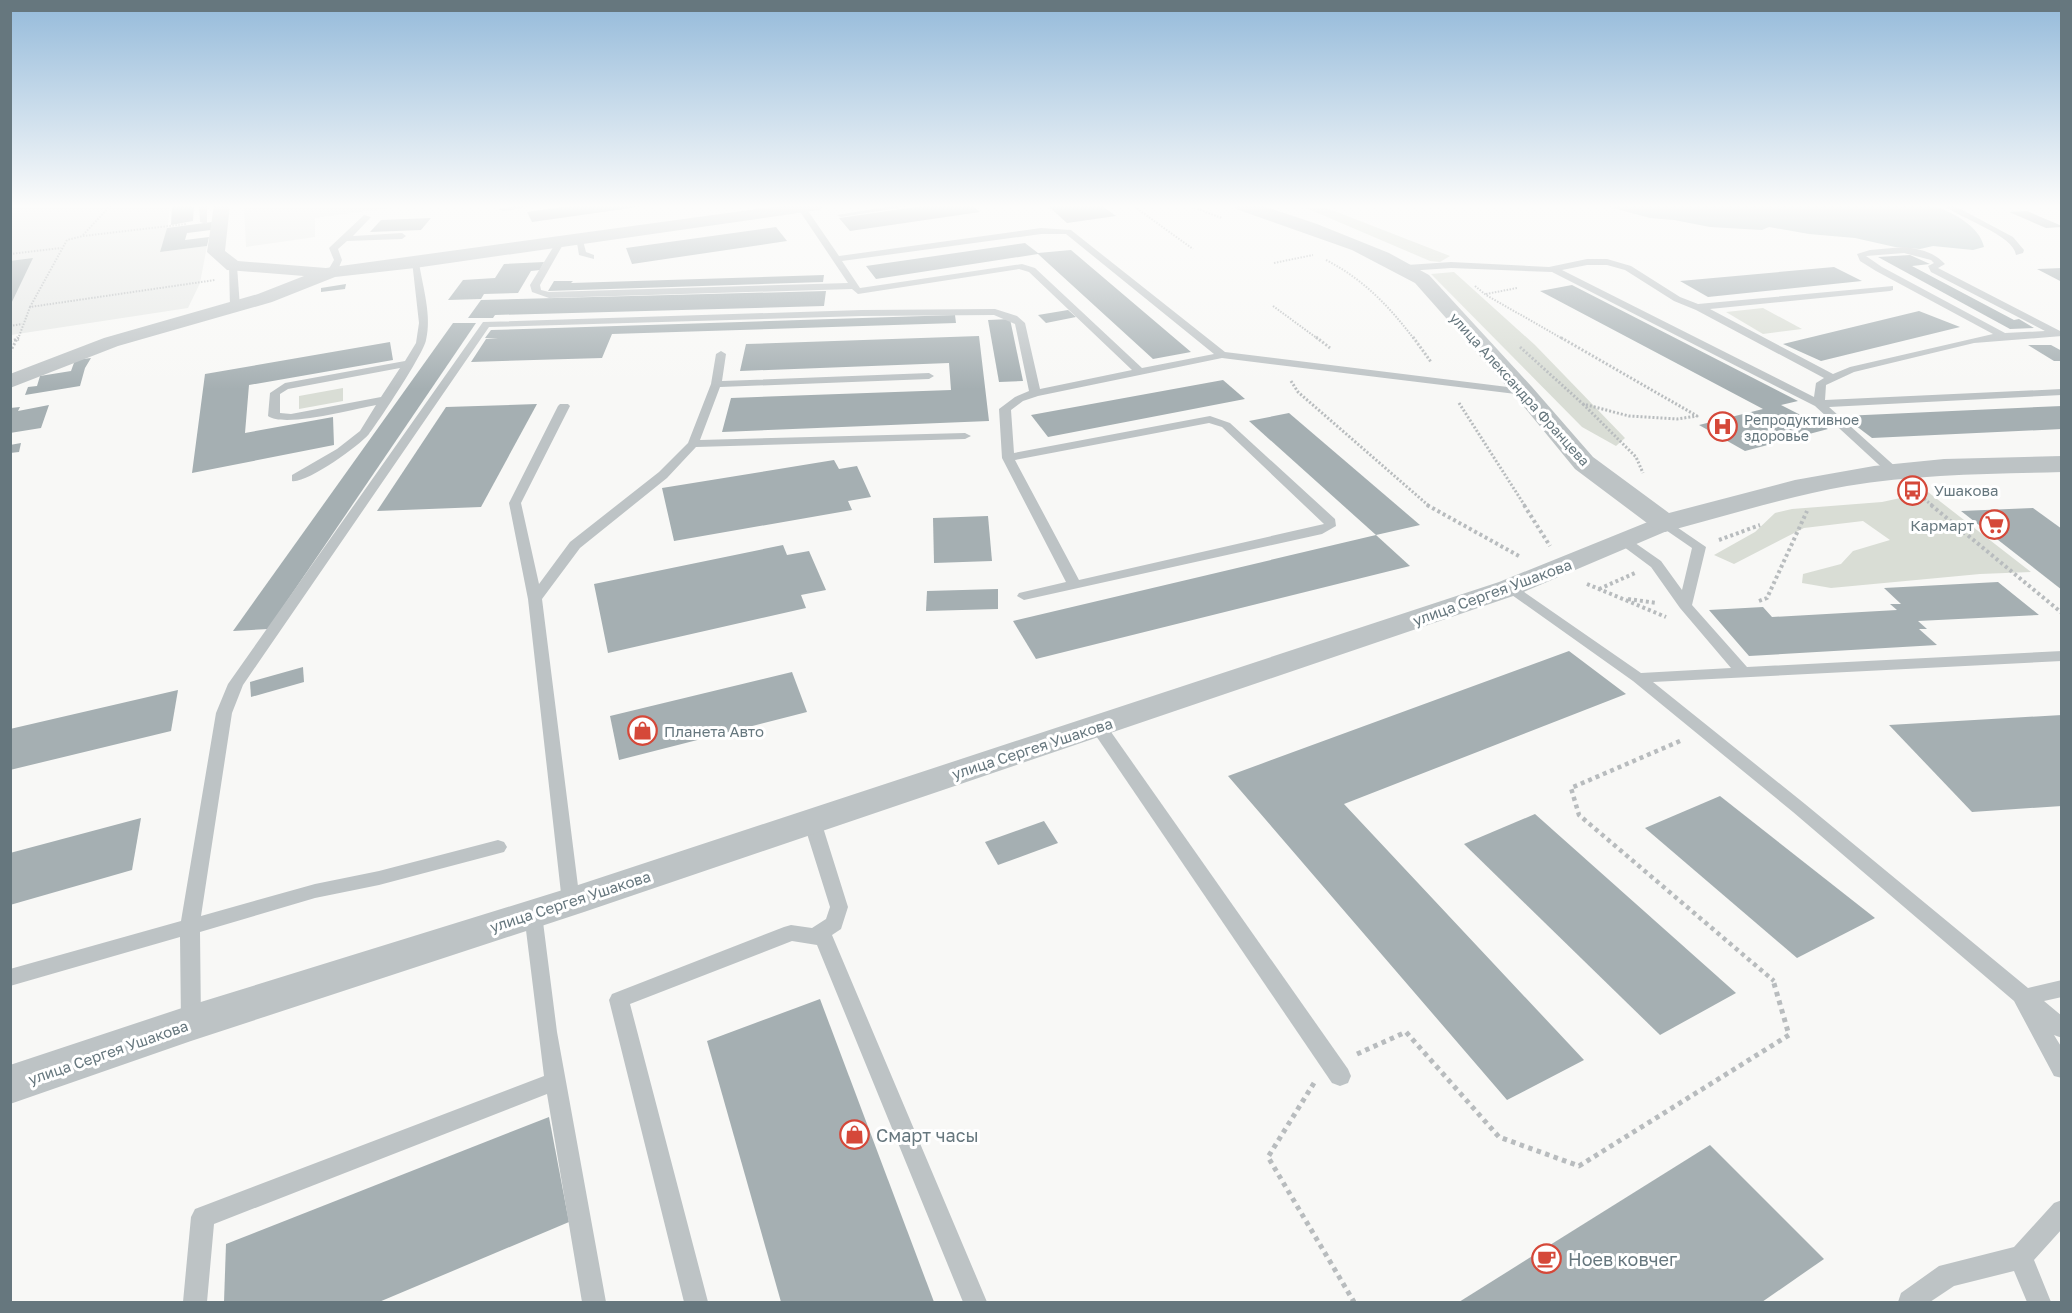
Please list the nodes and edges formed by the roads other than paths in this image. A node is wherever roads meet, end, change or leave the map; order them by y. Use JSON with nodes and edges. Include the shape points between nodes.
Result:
{"nodes":[{"id":1,"x":234,"y":266,"type":"edge"},
{"id":2,"x":238,"y":266,"type":"edge"},
{"id":3,"x":335,"y":266,"type":"edge"},
{"id":4,"x":380,"y":266,"type":"edge"},
{"id":5,"x":416,"y":266,"type":"edge"},
{"id":6,"x":550,"y":266,"type":"edge"},
{"id":7,"x":841,"y":266,"type":"edge"},
{"id":8,"x":1017,"y":266,"type":"edge"},
{"id":9,"x":1020,"y":266,"type":"edge"},
{"id":10,"x":1111,"y":266,"type":"edge"},
{"id":11,"x":1403,"y":266,"type":"edge"},
{"id":12,"x":1432,"y":266,"type":"edge"},
{"id":13,"x":1477,"y":266,"type":"edge"},
{"id":14,"x":1570,"y":266,"type":"edge"},
{"id":15,"x":1622,"y":266,"type":"edge"},
{"id":16,"x":1875,"y":266,"type":"edge"},
{"id":17,"x":1932,"y":266,"type":"edge"},
{"id":18,"x":1407,"y":268,"type":"junction"},
{"id":19,"x":1555,"y":270,"type":"junction"},
{"id":20,"x":332,"y":272,"type":"junction"},
{"id":21,"x":1890,"y":288,"type":"dead end"},
{"id":22,"x":856,"y":289,"type":"junction"},
{"id":23,"x":236,"y":307,"type":"junction"},
{"id":24,"x":1697,"y":307,"type":"junction"},
{"id":25,"x":862,"y":313,"type":"junction"},
{"id":26,"x":2060,"y":334,"type":"edge"},
{"id":27,"x":2003,"y":336,"type":"junction"},
{"id":28,"x":722,"y":354,"type":"dead end"},
{"id":29,"x":1222,"y":355,"type":"junction"},
{"id":30,"x":409,"y":363,"type":"junction"},
{"id":31,"x":1141,"y":373,"type":"junction"},
{"id":32,"x":929,"y":376,"type":"dead end"},
{"id":33,"x":1833,"y":378,"type":"junction"},
{"id":34,"x":10,"y":382,"type":"edge"},
{"id":35,"x":716,"y":384,"type":"junction"},
{"id":36,"x":1524,"y":392,"type":"junction"},
{"id":37,"x":1035,"y":393,"type":"junction"},
{"id":38,"x":2061,"y":393,"type":"edge"},
{"id":39,"x":385,"y":400,"type":"junction"},
{"id":40,"x":1819,"y":404,"type":"junction"},
{"id":41,"x":564,"y":406,"type":"dead end"},
{"id":42,"x":965,"y":436,"type":"dead end"},
{"id":43,"x":693,"y":444,"type":"junction"},
{"id":44,"x":1008,"y":458,"type":"junction"},
{"id":45,"x":2061,"y":464,"type":"edge"},
{"id":46,"x":296,"y":478,"type":"dead end"},
{"id":47,"x":1904,"y":481,"type":"junction"},
{"id":48,"x":1665,"y":523,"type":"junction"},
{"id":49,"x":1623,"y":541,"type":"junction"},
{"id":50,"x":1076,"y":586,"type":"junction"},
{"id":51,"x":1509,"y":588,"type":"junction"},
{"id":52,"x":1024,"y":596,"type":"dead end"},
{"id":53,"x":535,"y":599,"type":"junction"},
{"id":54,"x":1685,"y":605,"type":"junction"},
{"id":55,"x":2061,"y":656,"type":"edge"},
{"id":56,"x":1743,"y":673,"type":"junction"},
{"id":57,"x":1638,"y":678,"type":"junction"},
{"id":58,"x":1098,"y":726,"type":"junction"},
{"id":59,"x":812,"y":821,"type":"junction"},
{"id":60,"x":498,"y":847,"type":"dead end"},
{"id":61,"x":571,"y":902,"type":"junction"},
{"id":62,"x":533,"y":914,"type":"junction"},
{"id":63,"x":190,"y":927,"type":"junction"},
{"id":64,"x":814,"y":937,"type":"junction"},
{"id":65,"x":10,"y":978,"type":"edge"},
{"id":66,"x":2061,"y":988,"type":"edge"},
{"id":67,"x":2023,"y":998,"type":"junction"},
{"id":68,"x":190,"y":1023,"type":"junction"},
{"id":69,"x":2061,"y":1029,"type":"edge"},
{"id":70,"x":2061,"y":1070,"type":"edge"},
{"id":71,"x":1336,"y":1071,"type":"road end"},
{"id":72,"x":556,"y":1081,"type":"junction"},
{"id":73,"x":10,"y":1085,"type":"edge"},
{"id":74,"x":2061,"y":1211,"type":"edge"},
{"id":75,"x":2021,"y":1257,"type":"junction"},
{"id":76,"x":195,"y":1302,"type":"edge"},
{"id":77,"x":594,"y":1302,"type":"edge"},
{"id":78,"x":696,"y":1302,"type":"edge"},
{"id":79,"x":975,"y":1302,"type":"edge"},
{"id":80,"x":1910,"y":1302,"type":"edge"},
{"id":81,"x":2039,"y":1302,"type":"edge"}],
"edges":[{"from":1,"to":23,"type":"lane"},
{"from":2,"to":20,"type":"street"},
{"from":3,"to":20,"type":"lane"},
{"from":4,"to":20,"type":"street"},
{"from":5,"to":30,"type":"lane","via":[[424,334]]},
{"from":6,"to":22,"type":"lane","via":[[535,285],[537,292],[549,295]]},
{"from":7,"to":22,"type":"lane"},
{"from":8,"to":22,"type":"lane"},
{"from":9,"to":31,"type":"lane","via":[[1032,270]]},
{"from":10,"to":29,"type":"lane"},
{"from":11,"to":18,"type":"street","name":"улица Александра Францева"},
{"from":12,"to":18,"type":"lane"},
{"from":13,"to":19,"type":"lane"},
{"from":14,"to":19,"type":"lane"},
{"from":15,"to":24,"type":"lane"},
{"from":16,"to":27,"type":"lane"},
{"from":17,"to":26,"type":"lane"},
{"from":18,"to":36,"type":"street","name":"улица Александра Францева","via":[[1422,279]]},
{"from":19,"to":40,"type":"lane"},
{"from":20,"to":23,"type":"street"},
{"from":21,"to":24,"type":"lane"},
{"from":22,"to":25,"type":"lane"},
{"from":23,"to":34,"type":"street","via":[[111,342]]},
{"from":24,"to":33,"type":"lane"},
{"from":25,"to":37,"type":"lane","via":[[981,310],[1014,318],[1020,323]]},
{"from":25,"to":63,"type":"lane","via":[[486,324],[236,684],[224,714]]},
{"from":26,"to":27,"type":"lane"},
{"from":27,"to":33,"type":"lane","via":[[1850,370]]},
{"from":28,"to":35,"type":"lane"},
{"from":29,"to":31,"type":"lane"},
{"from":29,"to":36,"type":"lane"},
{"from":30,"to":39,"type":"lane"},
{"from":30,"to":39,"type":"lane","via":[[285,386],[275,393],[274,416],[291,417]]},
{"from":31,"to":37,"type":"lane"},
{"from":32,"to":35,"type":"lane"},
{"from":33,"to":40,"type":"lane","via":[[1821,383]]},
{"from":35,"to":43,"type":"lane"},
{"from":36,"to":48,"type":"street","name":"улица Александра Францева","via":[[1584,463]]},
{"from":37,"to":44,"type":"lane","via":[[1005,409]]},
{"from":38,"to":40,"type":"lane"},
{"from":39,"to":46,"type":"lane","via":[[350,446]]},
{"from":40,"to":47,"type":"lane"},
{"from":41,"to":53,"type":"lane","via":[[515,503]]},
{"from":42,"to":43,"type":"lane"},
{"from":43,"to":53,"type":"lane","via":[[663,475],[575,545]]},
{"from":44,"to":50,"type":"lane"},
{"from":44,"to":50,"type":"lane","via":[[1210,419],[1226,425],[1330,522],[1322,530]]},
{"from":45,"to":47,"type":"street","name":"улица Сергея Ушакова"},
{"from":47,"to":48,"type":"street","name":"улица Сергея Ушакова","via":[[1760,496]]},
{"from":48,"to":49,"type":"street","name":"улица Сергея Ушакова"},
{"from":48,"to":54,"type":"lane","via":[[1699,547]]},
{"from":49,"to":51,"type":"street","name":"улица Сергея Ушакова"},
{"from":49,"to":54,"type":"lane","via":[[1656,564]]},
{"from":50,"to":52,"type":"lane"},
{"from":51,"to":57,"type":"lane"},
{"from":51,"to":58,"type":"street","name":"улица Сергея Ушакова"},
{"from":53,"to":61,"type":"lane"},
{"from":54,"to":56,"type":"lane"},
{"from":55,"to":56,"type":"lane"},
{"from":56,"to":57,"type":"lane"},
{"from":57,"to":67,"type":"lane"},
{"from":58,"to":59,"type":"street","name":"улица Сергея Ушакова"},
{"from":58,"to":71,"type":"lane"},
{"from":59,"to":61,"type":"street","name":"улица Сергея Ушакова"},
{"from":59,"to":64,"type":"lane","via":[[840,907],[834,924]]},
{"from":60,"to":63,"type":"lane","via":[[315,891]]},
{"from":61,"to":62,"type":"street","name":"улица Сергея Ушакова"},
{"from":62,"to":68,"type":"street","name":"улица Сергея Ушакова"},
{"from":62,"to":72,"type":"lane"},
{"from":63,"to":65,"type":"lane"},
{"from":63,"to":68,"type":"lane"},
{"from":64,"to":78,"type":"lane","via":[[791,933],[619,1000]]},
{"from":64,"to":79,"type":"lane","via":[[824,938]]},
{"from":66,"to":67,"type":"lane"},
{"from":67,"to":69,"type":"lane"},
{"from":67,"to":70,"type":"lane"},
{"from":68,"to":73,"type":"street","name":"улица Сергея Ушакова"},
{"from":72,"to":76,"type":"lane","via":[[203,1217]]},
{"from":72,"to":77,"type":"lane"},
{"from":74,"to":75,"type":"lane"},
{"from":75,"to":80,"type":"lane","via":[[1948,1275]]},
{"from":75,"to":81,"type":"lane"}]}
